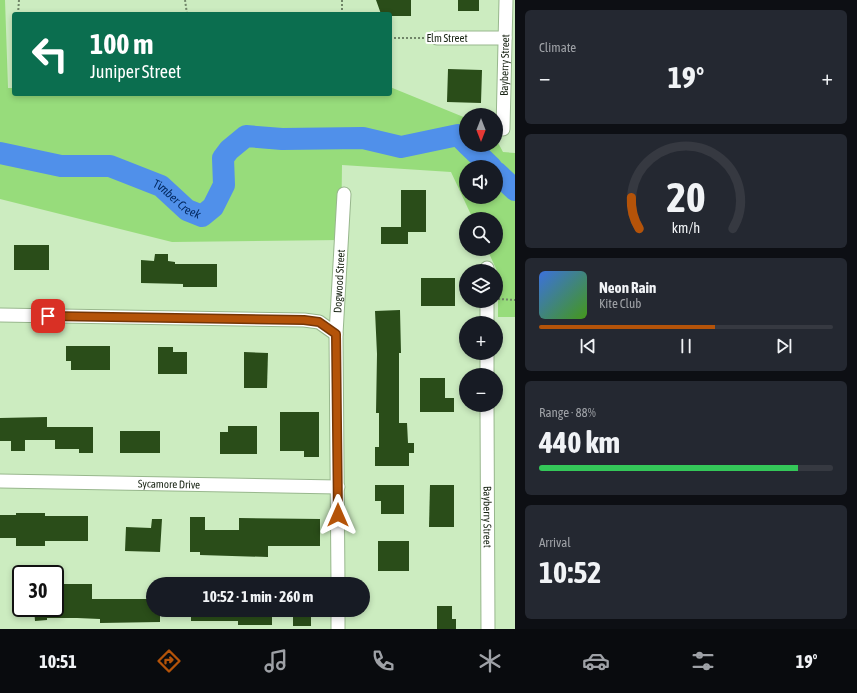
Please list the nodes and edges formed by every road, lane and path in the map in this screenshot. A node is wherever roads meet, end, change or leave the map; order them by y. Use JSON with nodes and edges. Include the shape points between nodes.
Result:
{"nodes":[{"id":1,"x":19,"y":0,"type":"edge"},
{"id":2,"x":185,"y":0,"type":"edge"},
{"id":3,"x":342,"y":0,"type":"edge"},
{"id":4,"x":506,"y":0,"type":"edge"},
{"id":5,"x":18,"y":12,"type":"edge"},
{"id":6,"x":187,"y":12,"type":"edge"},
{"id":7,"x":342,"y":12,"type":"edge"},
{"id":8,"x":392,"y":38,"type":"edge"},
{"id":9,"x":437,"y":38,"type":"joint"},
{"id":10,"x":505,"y":38,"type":"junction"},
{"id":11,"x":503,"y":130,"type":"dead end"},
{"id":12,"x":344,"y":194,"type":"dead end"},
{"id":13,"x":503,"y":299,"type":"edge"},
{"id":14,"x":515,"y":300,"type":"edge"},
{"id":15,"x":0,"y":315,"type":"edge"},
{"id":16,"x":336,"y":334,"type":"junction"},
{"id":17,"x":488,"y":412,"type":"edge"},
{"id":18,"x":0,"y":481,"type":"edge"},
{"id":19,"x":338,"y":487,"type":"junction"},
{"id":20,"x":338,"y":577,"type":"edge"},
{"id":21,"x":338,"y":617,"type":"edge"},
{"id":22,"x":338,"y":629,"type":"edge"},
{"id":23,"x":488,"y":629,"type":"edge"}],
"edges":[{"from":1,"to":5,"type":"path"},
{"from":2,"to":6,"type":"path"},
{"from":3,"to":7,"type":"path"},
{"from":4,"to":10,"type":"street","name":"Bayberry Street"},
{"from":8,"to":9,"type":"path","name":"Elm Street"},
{"from":9,"to":10,"type":"street","name":"Elm Street"},
{"from":10,"to":11,"type":"street","name":"Bayberry Street"},
{"from":12,"to":16,"type":"street","name":"Dogwood Street"},
{"from":13,"to":14,"type":"path"},
{"from":15,"to":16,"type":"street","via":[[304,320],[319,322]]},
{"from":16,"to":19,"type":"street","name":"Dogwood Street"},
{"from":17,"to":23,"type":"street","name":"Bayberry Street"},
{"from":18,"to":19,"type":"street","name":"Sycamore Drive"},
{"from":19,"to":20,"type":"street","name":"Dogwood Street"},
{"from":21,"to":22,"type":"street"}]}
